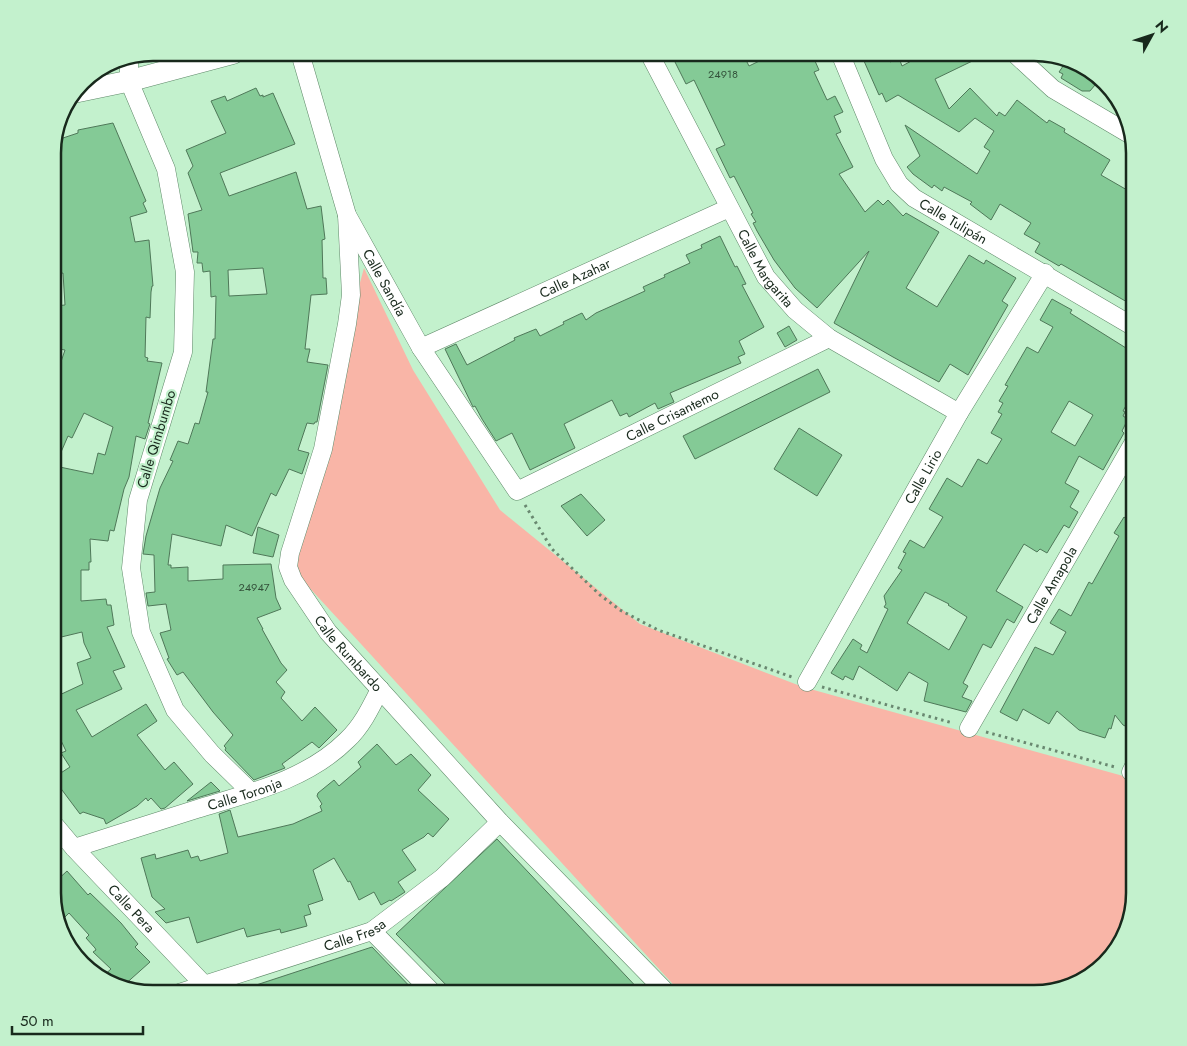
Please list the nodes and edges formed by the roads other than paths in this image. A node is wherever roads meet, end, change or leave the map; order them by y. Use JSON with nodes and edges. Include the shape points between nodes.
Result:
{"nodes":[{"id":1,"x":201,"y":61,"type":"edge"},
{"id":2,"x":303,"y":61,"type":"edge"},
{"id":3,"x":654,"y":61,"type":"edge"},
{"id":4,"x":844,"y":61,"type":"edge"},
{"id":5,"x":1024,"y":61,"type":"edge"},
{"id":6,"x":128,"y":65,"type":"edge"},
{"id":7,"x":129,"y":81,"type":"junction"},
{"id":8,"x":87,"y":90,"type":"edge"},
{"id":9,"x":1123,"y":130,"type":"edge"},
{"id":10,"x":729,"y":208,"type":"junction"},
{"id":11,"x":347,"y":215,"type":"junction"},
{"id":12,"x":1045,"y":273,"type":"junction"},
{"id":13,"x":1126,"y":322,"type":"edge"},
{"id":14,"x":829,"y":338,"type":"junction"},
{"id":15,"x":421,"y":348,"type":"junction"},
{"id":16,"x":959,"y":413,"type":"junction"},
{"id":17,"x":1126,"y":456,"type":"edge"},
{"id":18,"x":517,"y":491,"type":"joint"},
{"id":19,"x":807,"y":682,"type":"road end"},
{"id":20,"x":380,"y":689,"type":"junction"},
{"id":21,"x":969,"y":728,"type":"dead end"},
{"id":22,"x":251,"y":792,"type":"junction"},
{"id":23,"x":500,"y":822,"type":"junction"},
{"id":24,"x":61,"y":833,"type":"edge"},
{"id":25,"x":74,"y":848,"type":"junction"},
{"id":26,"x":372,"y":931,"type":"junction"},
{"id":27,"x":203,"y":985,"type":"edge"},
{"id":28,"x":222,"y":985,"type":"edge"},
{"id":29,"x":424,"y":985,"type":"edge"},
{"id":30,"x":657,"y":985,"type":"edge"}],
"edges":[{"from":1,"to":7,"type":"street"},
{"from":2,"to":11,"type":"street","name":"Calle Sandía"},
{"from":3,"to":10,"type":"street","name":"Calle Margarita"},
{"from":4,"to":12,"type":"street","name":"Calle Tulipán","via":[[884,160],[899,184],[914,198]]},
{"from":5,"to":9,"type":"street","via":[[1054,88]]},
{"from":6,"to":7,"type":"street","name":"Calle Qimbumbo"},
{"from":7,"to":8,"type":"street"},
{"from":7,"to":22,"type":"street","name":"Calle Qimbumbo","via":[[166,169],[185,272],[183,352],[138,500],[131,568],[141,632],[175,710],[212,754]]},
{"from":10,"to":14,"type":"street","name":"Calle Margarita","via":[[766,277],[795,310]]},
{"from":10,"to":15,"type":"street","name":"Calle Azahar"},
{"from":11,"to":15,"type":"street","name":"Calle Sandía"},
{"from":11,"to":20,"type":"street","name":"Calle Rumbardo","via":[[350,295],[347,324],[324,449],[288,567],[299,592],[328,632]]},
{"from":12,"to":13,"type":"street","name":"Calle Tulipán"},
{"from":12,"to":16,"type":"street","name":"Calle Lirio"},
{"from":14,"to":16,"type":"street","name":"Calle Margarita"},
{"from":14,"to":18,"type":"street","name":"Calle Crisantemo"},
{"from":15,"to":18,"type":"street","name":"Calle Sandía"},
{"from":16,"to":19,"type":"street","name":"Calle Lirio"},
{"from":17,"to":21,"type":"street","name":"Calle Amapola"},
{"from":20,"to":22,"type":"street","name":"Calle Toronja","via":[[359,726],[336,750],[298,775]]},
{"from":20,"to":23,"type":"street","name":"Calle Rumbardo"},
{"from":22,"to":25,"type":"street","name":"Calle Toronja"},
{"from":23,"to":26,"type":"street","name":"Calle Fresa","via":[[442,878]]},
{"from":23,"to":30,"type":"street","name":"Calle Rumbardo"},
{"from":24,"to":25,"type":"street","name":"Calle Pera"},
{"from":25,"to":27,"type":"street","name":"Calle Pera"},
{"from":26,"to":28,"type":"street","name":"Calle Fresa"},
{"from":26,"to":29,"type":"street"}]}
